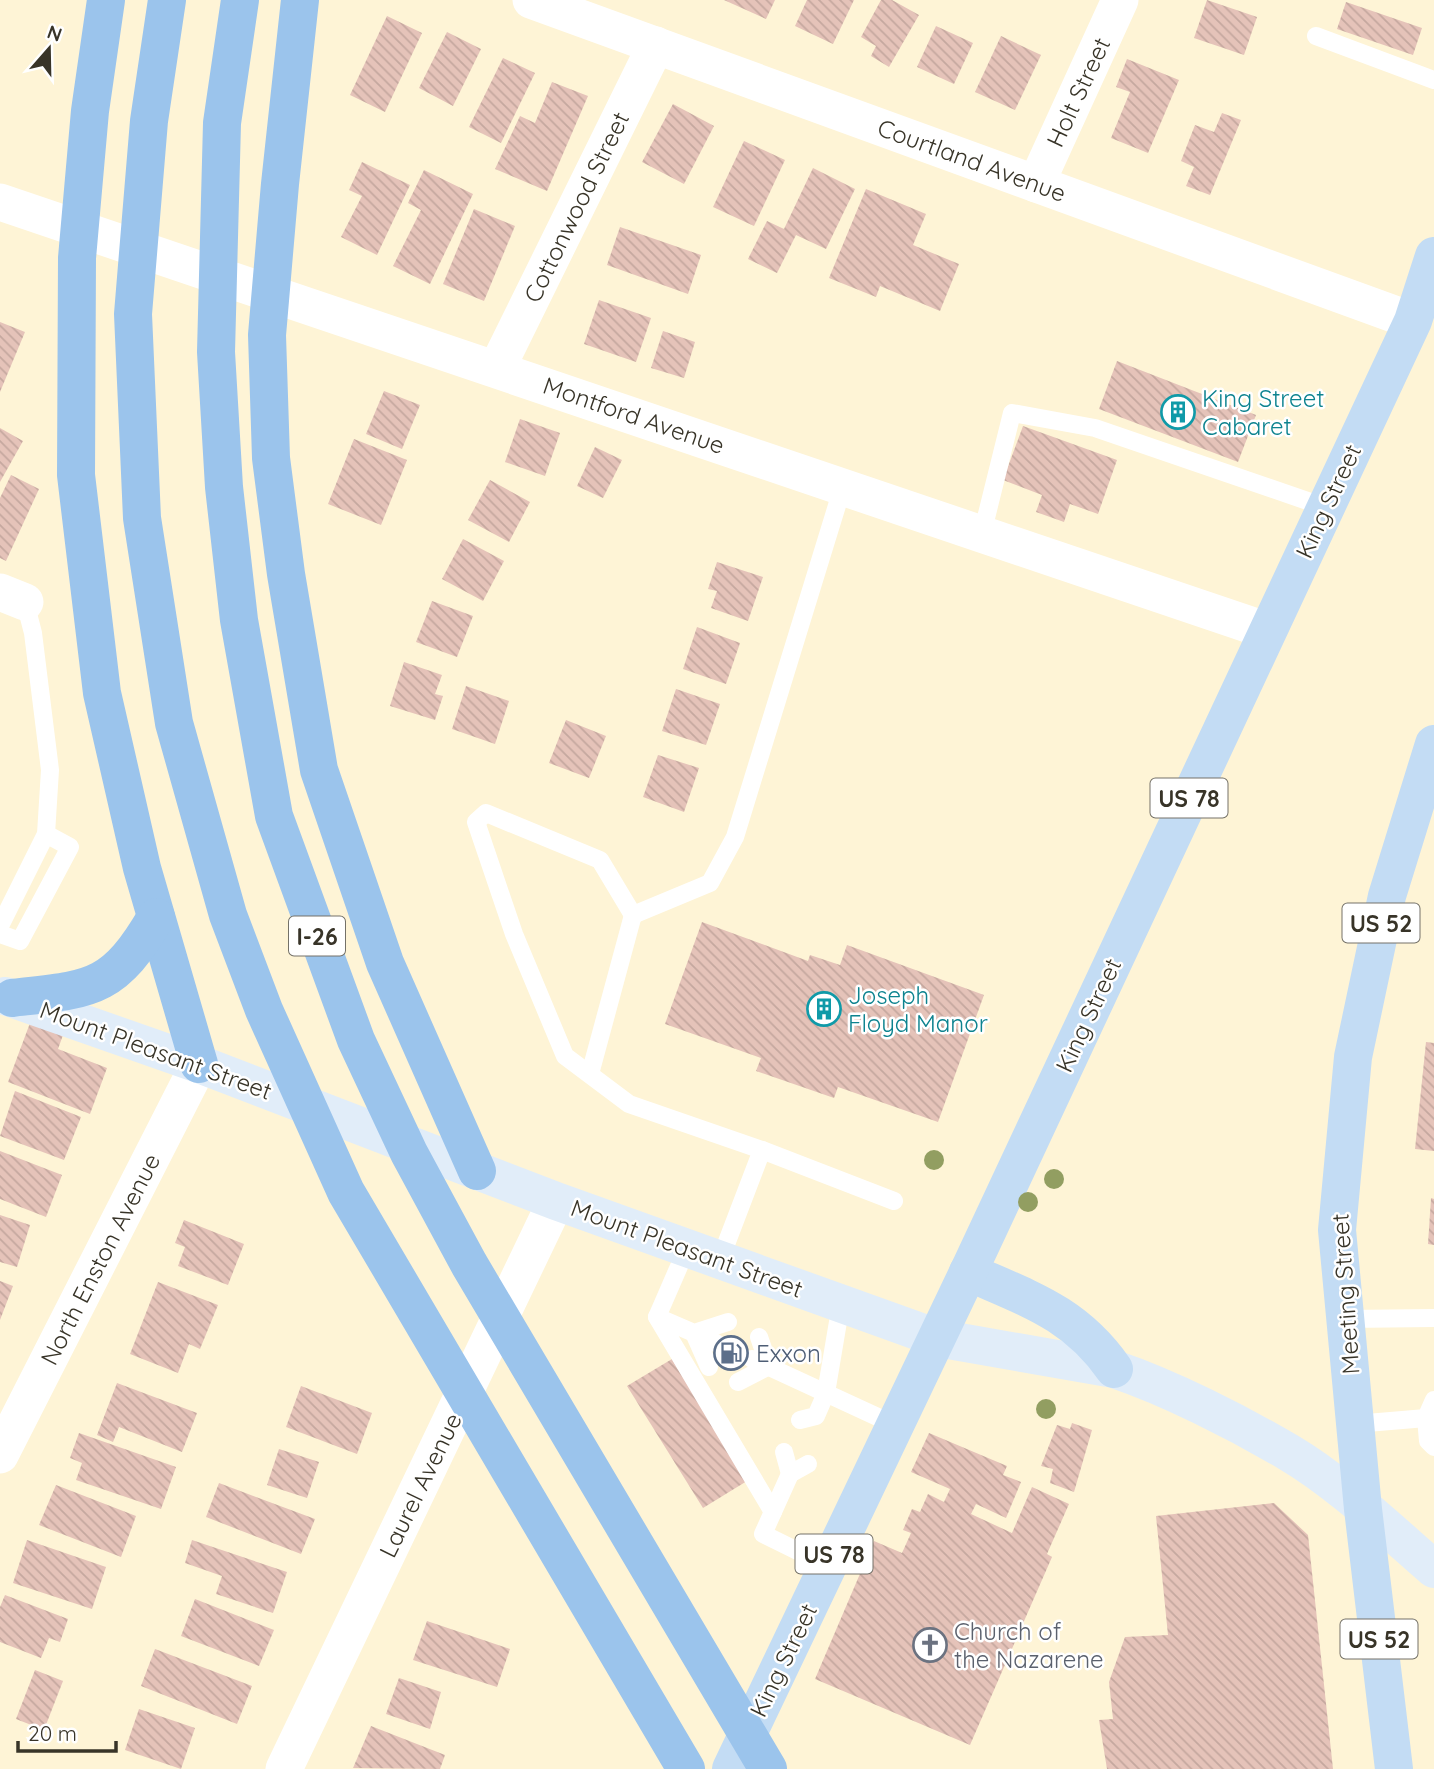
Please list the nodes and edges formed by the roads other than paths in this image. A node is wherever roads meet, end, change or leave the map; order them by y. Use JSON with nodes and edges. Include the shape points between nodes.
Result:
{"nodes":[{"id":1,"x":106,"y":0,"type":"edge"},
{"id":2,"x":166,"y":0,"type":"edge"},
{"id":3,"x":240,"y":0,"type":"edge"},
{"id":4,"x":300,"y":0,"type":"edge"},
{"id":5,"x":531,"y":0,"type":"edge"},
{"id":6,"x":1120,"y":0,"type":"edge"},
{"id":7,"x":1316,"y":36,"type":"dead end"},
{"id":8,"x":656,"y":46,"type":"junction"},
{"id":9,"x":1434,"y":80,"type":"edge"},
{"id":10,"x":1036,"y":184,"type":"junction"},
{"id":11,"x":0,"y":202,"type":"edge"},
{"id":12,"x":1434,"y":256,"type":"edge"},
{"id":13,"x":1413,"y":321,"type":"junction"},
{"id":14,"x":497,"y":368,"type":"junction"},
{"id":15,"x":843,"y":486,"type":"junction"},
{"id":16,"x":1325,"y":508,"type":"junction"},
{"id":17,"x":982,"y":534,"type":"junction"},
{"id":18,"x":13,"y":597,"type":"edge"},
{"id":19,"x":1268,"y":631,"type":"junction"},
{"id":20,"x":1434,"y":744,"type":"edge"},
{"id":21,"x":46,"y":834,"type":"junction"},
{"id":22,"x":633,"y":915,"type":"junction"},
{"id":23,"x":156,"y":917,"type":"junction"},
{"id":24,"x":0,"y":926,"type":"edge"},
{"id":25,"x":0,"y":934,"type":"edge"},
{"id":26,"x":6,"y":996,"type":"edge"},
{"id":27,"x":199,"y":1064,"type":"junction"},
{"id":28,"x":590,"y":1074,"type":"junction"},
{"id":29,"x":762,"y":1150,"type":"junction"},
{"id":30,"x":477,"y":1171,"type":"junction"},
{"id":31,"x":894,"y":1200,"type":"dead end"},
{"id":32,"x":556,"y":1202,"type":"junction"},
{"id":33,"x":704,"y":1254,"type":"junction"},
{"id":34,"x":968,"y":1272,"type":"junction"},
{"id":35,"x":841,"y":1304,"type":"junction"},
{"id":36,"x":657,"y":1317,"type":"junction"},
{"id":37,"x":1434,"y":1318,"type":"edge"},
{"id":38,"x":1345,"y":1319,"type":"junction"},
{"id":39,"x":728,"y":1322,"type":"dead end"},
{"id":40,"x":694,"y":1333,"type":"junction"},
{"id":41,"x":760,"y":1337,"type":"dead end"},
{"id":42,"x":937,"y":1338,"type":"junction"},
{"id":43,"x":716,"y":1343,"type":"dead end"},
{"id":44,"x":751,"y":1359,"type":"dead end"},
{"id":45,"x":769,"y":1366,"type":"junction"},
{"id":46,"x":709,"y":1367,"type":"dead end"},
{"id":47,"x":1114,"y":1369,"type":"junction"},
{"id":48,"x":738,"y":1382,"type":"dead end"},
{"id":49,"x":826,"y":1393,"type":"junction"},
{"id":50,"x":1434,"y":1400,"type":"edge"},
{"id":51,"x":1426,"y":1418,"type":"junction"},
{"id":52,"x":813,"y":1423,"type":"dead end"},
{"id":53,"x":1355,"y":1424,"type":"junction"},
{"id":54,"x":895,"y":1425,"type":"junction"},
{"id":55,"x":1434,"y":1447,"type":"edge"},
{"id":56,"x":784,"y":1452,"type":"dead end"},
{"id":57,"x":0,"y":1455,"type":"edge"},
{"id":58,"x":808,"y":1464,"type":"dead end"},
{"id":59,"x":790,"y":1474,"type":"junction"},
{"id":60,"x":1363,"y":1508,"type":"junction"},
{"id":61,"x":773,"y":1511,"type":"junction"},
{"id":62,"x":828,"y":1566,"type":"junction"},
{"id":63,"x":1434,"y":1569,"type":"edge"},
{"id":64,"x":284,"y":1769,"type":"edge"},
{"id":65,"x":686,"y":1769,"type":"edge"},
{"id":66,"x":731,"y":1769,"type":"edge"},
{"id":67,"x":768,"y":1769,"type":"edge"},
{"id":68,"x":1395,"y":1769,"type":"edge"}],
"edges":[{"from":1,"to":23,"type":"highway","via":[[90,111],[78,258],[76,475],[102,693]]},
{"from":2,"to":65,"type":"highway","via":[[149,121],[134,314],[142,518],[174,723],[228,915],[264,1010],[346,1192]]},
{"from":3,"to":67,"type":"highway","number":"I-26","via":[[222,123],[216,352],[224,487],[239,620],[274,816],[356,1040],[409,1153],[469,1264]]},
{"from":4,"to":30,"type":"highway","via":[[267,335],[271,458],[286,574],[319,769],[385,963]]},
{"from":5,"to":8,"type":"street","name":"Courtland Avenue"},
{"from":6,"to":10,"type":"street","name":"Holt Street"},
{"from":7,"to":9,"type":"lane"},
{"from":8,"to":10,"type":"street","name":"Courtland Avenue"},
{"from":8,"to":14,"type":"street","name":"Cottonwood Street"},
{"from":10,"to":13,"type":"street","name":"Courtland Avenue"},
{"from":11,"to":14,"type":"street","name":"Montford Avenue"},
{"from":12,"to":13,"type":"main road","name":"King Street","number":"US 78"},
{"from":13,"to":16,"type":"main road","name":"King Street","number":"US 78"},
{"from":14,"to":15,"type":"street","name":"Montford Avenue"},
{"from":15,"to":17,"type":"street","name":"Montford Avenue"},
{"from":15,"to":22,"type":"lane","via":[[736,837],[710,883]]},
{"from":16,"to":17,"type":"lane","via":[[1095,428],[1012,413]]},
{"from":16,"to":19,"type":"main road","name":"King Street","number":"US 78"},
{"from":17,"to":19,"type":"street","name":"Montford Avenue"},
{"from":18,"to":21,"type":"lane","via":[[33,633],[50,770]]},
{"from":19,"to":34,"type":"main road","name":"King Street","number":"US 78"},
{"from":20,"to":38,"type":"main road","name":"Meeting Street","number":"US 52","via":[[1387,896],[1353,1057],[1337,1230]]},
{"from":21,"to":24,"type":"lane"},
{"from":21,"to":25,"type":"lane","via":[[70,847],[20,942]]},
{"from":22,"to":28,"type":"lane"},
{"from":22,"to":28,"type":"lane","via":[[600,860],[486,813],[476,822],[514,934],[565,1056]]},
{"from":23,"to":26,"type":"highway","via":[[134,954],[101,983]]},
{"from":23,"to":27,"type":"highway"},
{"from":26,"to":27,"type":"main road","name":"Mount Pleasant Street"},
{"from":27,"to":30,"type":"main road","name":"Mount Pleasant Street"},
{"from":27,"to":57,"type":"street","name":"North Enston Avenue"},
{"from":28,"to":29,"type":"lane","via":[[629,1104]]},
{"from":29,"to":31,"type":"lane"},
{"from":29,"to":33,"type":"lane"},
{"from":30,"to":32,"type":"main road","name":"Mount Pleasant Street"},
{"from":32,"to":33,"type":"main road","name":"Mount Pleasant Street"},
{"from":32,"to":64,"type":"street","name":"Laurel Avenue"},
{"from":33,"to":35,"type":"main road","name":"Mount Pleasant Street"},
{"from":33,"to":36,"type":"lane"},
{"from":34,"to":42,"type":"main road","name":"King Street","number":"US 78"},
{"from":34,"to":47,"type":"main road","via":[[1059,1312],[1098,1346]]},
{"from":35,"to":42,"type":"main road","name":"Mount Pleasant Street"},
{"from":35,"to":49,"type":"lane"},
{"from":36,"to":40,"type":"lane"},
{"from":36,"to":61,"type":"lane"},
{"from":37,"to":38,"type":"lane"},
{"from":38,"to":53,"type":"main road","name":"Meeting Street","number":"US 52"},
{"from":39,"to":40,"type":"lane"},
{"from":40,"to":43,"type":"lane"},
{"from":40,"to":46,"type":"lane"},
{"from":41,"to":45,"type":"lane"},
{"from":42,"to":47,"type":"main road","name":"Mount Pleasant Street"},
{"from":42,"to":54,"type":"main road","name":"King Street","number":"US 78"},
{"from":44,"to":45,"type":"lane"},
{"from":45,"to":48,"type":"lane"},
{"from":45,"to":49,"type":"lane"},
{"from":47,"to":60,"type":"main road","name":"Mount Pleasant Street","via":[[1289,1453]]},
{"from":49,"to":52,"type":"lane"},
{"from":49,"to":54,"type":"lane"},
{"from":50,"to":51,"type":"lane"},
{"from":51,"to":53,"type":"lane"},
{"from":51,"to":55,"type":"lane","via":[[1427,1441]]},
{"from":53,"to":60,"type":"main road","name":"Meeting Street","number":"US 52"},
{"from":54,"to":62,"type":"main road","name":"King Street","number":"US 78"},
{"from":56,"to":59,"type":"lane"},
{"from":58,"to":59,"type":"lane"},
{"from":59,"to":61,"type":"lane"},
{"from":60,"to":63,"type":"main road","name":"Mount Pleasant Street"},
{"from":60,"to":68,"type":"main road","name":"Meeting Street","number":"US 52"},
{"from":61,"to":62,"type":"lane","via":[[763,1534]]},
{"from":62,"to":66,"type":"main road","name":"King Street","number":"US 78"}]}
